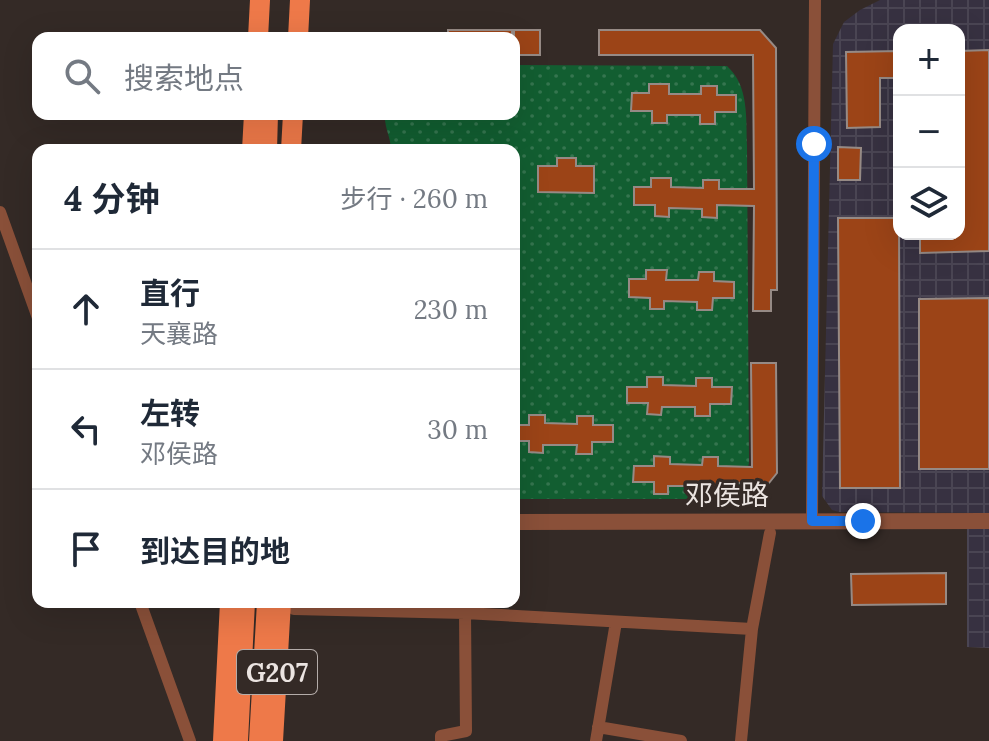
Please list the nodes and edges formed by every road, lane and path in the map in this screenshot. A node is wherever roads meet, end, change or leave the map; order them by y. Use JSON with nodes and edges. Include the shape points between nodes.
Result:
{"nodes":[{"id":1,"x":260,"y":0,"type":"edge"},
{"id":2,"x":273,"y":0,"type":"edge"},
{"id":3,"x":300,"y":0,"type":"edge"},
{"id":4,"x":312,"y":0,"type":"edge"},
{"id":5,"x":815,"y":0,"type":"edge"},
{"id":6,"x":258,"y":32,"type":"edge"},
{"id":7,"x":272,"y":32,"type":"edge"},
{"id":8,"x":298,"y":32,"type":"edge"},
{"id":9,"x":310,"y":32,"type":"edge"},
{"id":10,"x":254,"y":120,"type":"edge"},
{"id":11,"x":268,"y":120,"type":"edge"},
{"id":12,"x":293,"y":120,"type":"edge"},
{"id":13,"x":307,"y":120,"type":"edge"},
{"id":14,"x":252,"y":144,"type":"edge"},
{"id":15,"x":267,"y":144,"type":"edge"},
{"id":16,"x":291,"y":144,"type":"edge"},
{"id":17,"x":305,"y":144,"type":"edge"},
{"id":18,"x":0,"y":212,"type":"edge"},
{"id":19,"x":32,"y":301,"type":"edge"},
{"id":20,"x":812,"y":521,"type":"junction"},
{"id":21,"x":989,"y":521,"type":"edge"},
{"id":22,"x":520,"y":522,"type":"edge"},
{"id":23,"x":770,"y":533,"type":"dead end"},
{"id":24,"x":142,"y":608,"type":"edge"},
{"id":25,"x":230,"y":608,"type":"edge"},
{"id":26,"x":245,"y":608,"type":"edge"},
{"id":27,"x":267,"y":608,"type":"edge"},
{"id":28,"x":288,"y":608,"type":"edge"},
{"id":29,"x":339,"y":608,"type":"edge"},
{"id":30,"x":465,"y":613,"type":"junction"},
{"id":31,"x":616,"y":622,"type":"junction"},
{"id":32,"x":752,"y":629,"type":"junction"},
{"id":33,"x":598,"y":727,"type":"junction"},
{"id":34,"x":190,"y":741,"type":"edge"},
{"id":35,"x":223,"y":741,"type":"edge"},
{"id":36,"x":238,"y":741,"type":"edge"},
{"id":37,"x":259,"y":741,"type":"edge"},
{"id":38,"x":273,"y":741,"type":"edge"},
{"id":39,"x":441,"y":741,"type":"edge"},
{"id":40,"x":596,"y":741,"type":"edge"},
{"id":41,"x":681,"y":741,"type":"edge"},
{"id":42,"x":741,"y":741,"type":"edge"}],
"edges":[{"from":1,"to":6,"type":"highway"},
{"from":2,"to":7,"type":"highway"},
{"from":3,"to":8,"type":"highway"},
{"from":4,"to":9,"type":"highway"},
{"from":5,"to":20,"type":"street"},
{"from":10,"to":14,"type":"highway"},
{"from":11,"to":15,"type":"highway"},
{"from":12,"to":16,"type":"highway"},
{"from":13,"to":17,"type":"highway"},
{"from":18,"to":19,"type":"street"},
{"from":20,"to":21,"type":"street","name":"邓侯路"},
{"from":20,"to":22,"type":"street","name":"邓侯路"},
{"from":23,"to":32,"type":"street"},
{"from":24,"to":34,"type":"street"},
{"from":25,"to":35,"type":"highway","number":"G207"},
{"from":26,"to":36,"type":"highway"},
{"from":27,"to":37,"type":"highway"},
{"from":28,"to":38,"type":"highway","number":"G207"},
{"from":29,"to":30,"type":"street"},
{"from":30,"to":31,"type":"street"},
{"from":30,"to":39,"type":"street","via":[[466,731],[441,736]]},
{"from":31,"to":32,"type":"street"},
{"from":31,"to":33,"type":"street"},
{"from":32,"to":42,"type":"street"},
{"from":33,"to":40,"type":"street"},
{"from":33,"to":41,"type":"street"}]}
